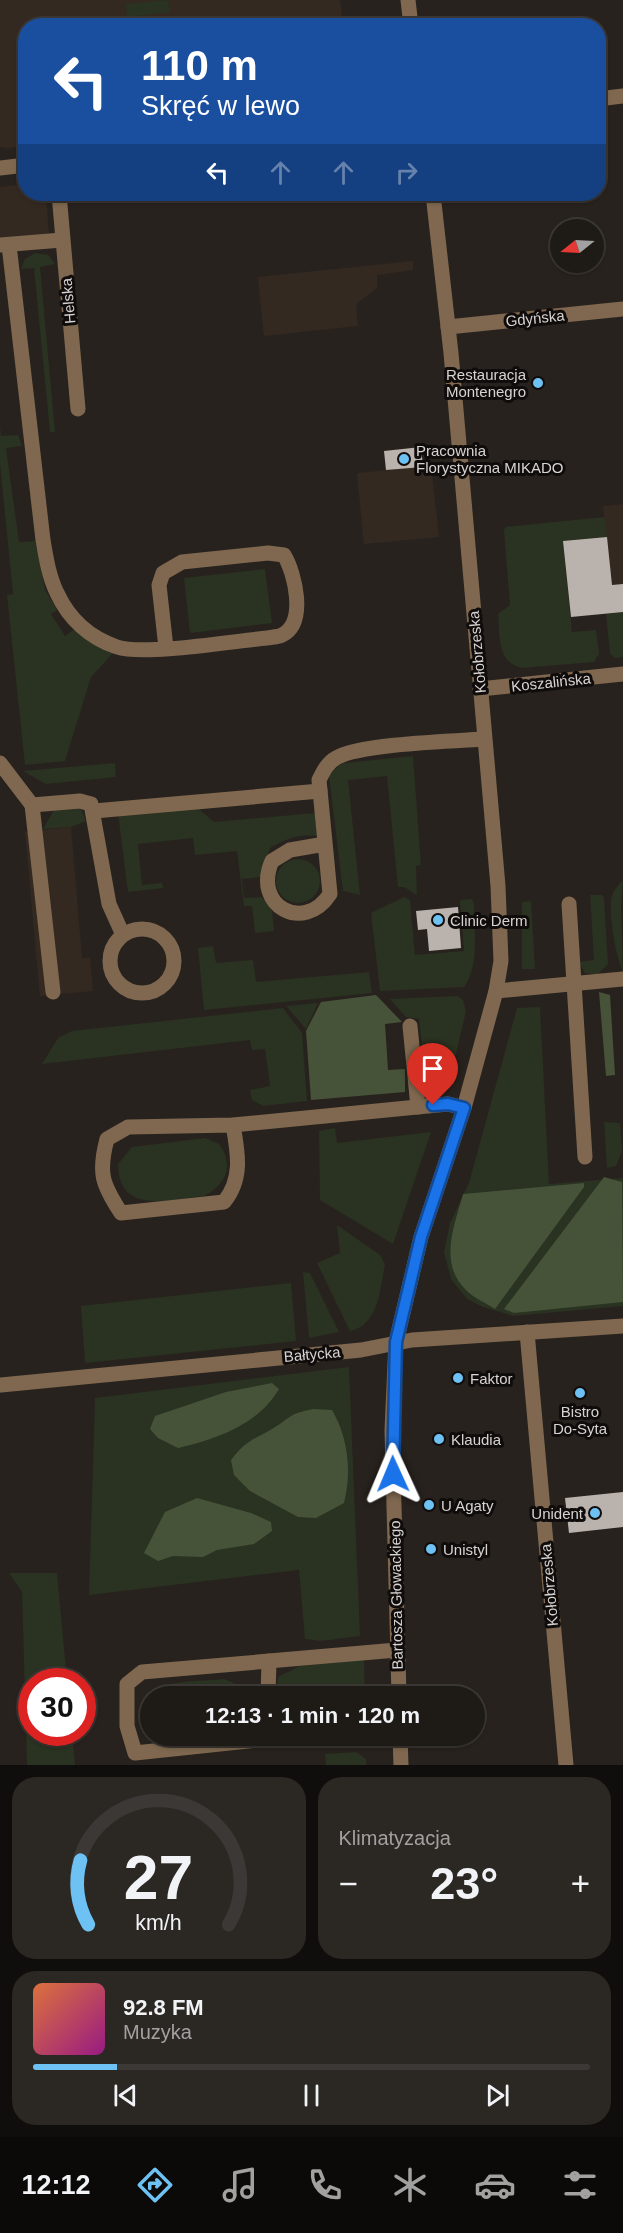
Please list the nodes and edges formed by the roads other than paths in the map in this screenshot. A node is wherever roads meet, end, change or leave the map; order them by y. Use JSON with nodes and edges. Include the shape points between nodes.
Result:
{"nodes":[{"id":1,"x":408,"y":0,"type":"edge"},
{"id":2,"x":410,"y":18,"type":"edge"},
{"id":3,"x":623,"y":96,"type":"edge"},
{"id":4,"x":606,"y":98,"type":"edge"},
{"id":5,"x":18,"y":166,"type":"edge"},
{"id":6,"x":0,"y":168,"type":"edge"},
{"id":7,"x":59,"y":201,"type":"edge"},
{"id":8,"x":434,"y":201,"type":"edge"},
{"id":9,"x":62,"y":240,"type":"junction"},
{"id":10,"x":4,"y":245,"type":"edge"},
{"id":11,"x":623,"y":309,"type":"edge"},
{"id":12,"x":448,"y":327,"type":"junction"},
{"id":13,"x":78,"y":409,"type":"dead end"},
{"id":14,"x":166,"y":648,"type":"junction"},
{"id":15,"x":623,"y":674,"type":"edge"},
{"id":16,"x":480,"y":689,"type":"junction"},
{"id":17,"x":484,"y":739,"type":"junction"},
{"id":18,"x":0,"y":763,"type":"edge"},
{"id":19,"x":320,"y":791,"type":"junction"},
{"id":20,"x":33,"y":805,"type":"junction"},
{"id":21,"x":94,"y":811,"type":"junction"},
{"id":22,"x":325,"y":844,"type":"junction"},
{"id":23,"x":569,"y":904,"type":"dead end"},
{"id":24,"x":123,"y":935,"type":"junction"},
{"id":25,"x":623,"y":979,"type":"edge"},
{"id":26,"x":574,"y":983,"type":"junction"},
{"id":27,"x":496,"y":991,"type":"junction"},
{"id":28,"x":52,"y":992,"type":"dead end"},
{"id":29,"x":410,"y":1026,"type":"dead end"},
{"id":30,"x":418,"y":1107,"type":"junction"},
{"id":31,"x":464,"y":1108,"type":"junction"},
{"id":32,"x":233,"y":1125,"type":"junction"},
{"id":33,"x":585,"y":1157,"type":"dead end"},
{"id":34,"x":623,"y":1326,"type":"edge"},
{"id":35,"x":527,"y":1332,"type":"junction"},
{"id":36,"x":396,"y":1342,"type":"junction"},
{"id":37,"x":1,"y":1385,"type":"edge"},
{"id":38,"x":397,"y":1650,"type":"junction"},
{"id":39,"x":269,"y":1661,"type":"junction"},
{"id":40,"x":268,"y":1686,"type":"edge"},
{"id":41,"x":399,"y":1686,"type":"edge"},
{"id":42,"x":210,"y":1746,"type":"edge"},
{"id":43,"x":400,"y":1746,"type":"edge"},
{"id":44,"x":401,"y":1765,"type":"edge"},
{"id":45,"x":566,"y":1765,"type":"edge"}],
"edges":[{"from":1,"to":2,"type":"street"},
{"from":3,"to":4,"type":"street"},
{"from":5,"to":6,"type":"street"},
{"from":7,"to":9,"type":"street","name":"Helska"},
{"from":8,"to":12,"type":"street","name":"Kołobrzeska"},
{"from":9,"to":10,"type":"street"},
{"from":9,"to":13,"type":"street","name":"Helska"},
{"from":10,"to":14,"type":"street","via":[[36,494],[57,594],[84,630],[101,640],[119,648]]},
{"from":11,"to":12,"type":"street","name":"Gdyńska"},
{"from":12,"to":16,"type":"street","name":"Kołobrzeska"},
{"from":14,"to":14,"type":"street","via":[[282,635],[292,625],[297,609],[292,569],[284,555],[268,553],[182,562],[163,573],[159,585]]},
{"from":15,"to":16,"type":"street","name":"Koszalińska"},
{"from":16,"to":17,"type":"street","name":"Kołobrzeska"},
{"from":17,"to":19,"type":"street","via":[[348,753],[326,767],[319,780]]},
{"from":17,"to":27,"type":"street","name":"Kołobrzeska","via":[[498,888],[501,961]]},
{"from":18,"to":20,"type":"street"},
{"from":19,"to":21,"type":"street"},
{"from":19,"to":22,"type":"street"},
{"from":20,"to":21,"type":"street","via":[[86,801]]},
{"from":20,"to":28,"type":"street"},
{"from":21,"to":24,"type":"street","via":[[108,904]]},
{"from":22,"to":22,"type":"street","via":[[290,850],[272,861],[268,889],[285,911],[295,914],[314,910],[330,894]]},
{"from":23,"to":26,"type":"street"},
{"from":24,"to":24,"type":"street","via":[[110,954],[110,969],[118,983],[138,993],[160,988],[173,969],[170,946],[160,934],[145,929]]},
{"from":25,"to":26,"type":"street"},
{"from":26,"to":27,"type":"street"},
{"from":26,"to":33,"type":"street"},
{"from":27,"to":31,"type":"street","name":"Kołobrzeska"},
{"from":29,"to":30,"type":"street"},
{"from":30,"to":31,"type":"street","via":[[448,1104]]},
{"from":30,"to":32,"type":"street"},
{"from":31,"to":36,"type":"street","name":"Bartosza Głowackiego","via":[[421,1237]]},
{"from":32,"to":32,"type":"street","via":[[128,1127],[107,1139],[101,1174],[121,1213],[225,1202],[234,1190],[239,1159]]},
{"from":34,"to":35,"type":"street","name":"Bałtycka"},
{"from":35,"to":36,"type":"street","name":"Bałtycka"},
{"from":35,"to":45,"type":"street","name":"Kołobrzeska"},
{"from":36,"to":37,"type":"street","name":"Bałtycka","via":[[361,1350]]},
{"from":36,"to":38,"type":"street","name":"Bartosza Głowackiego","via":[[392,1430]]},
{"from":38,"to":39,"type":"street"},
{"from":38,"to":41,"type":"street","name":"Bartosza Głowackiego"},
{"from":39,"to":40,"type":"street"},
{"from":39,"to":42,"type":"street","via":[[142,1672],[127,1684],[127,1726],[135,1753]]},
{"from":43,"to":44,"type":"street"}]}
